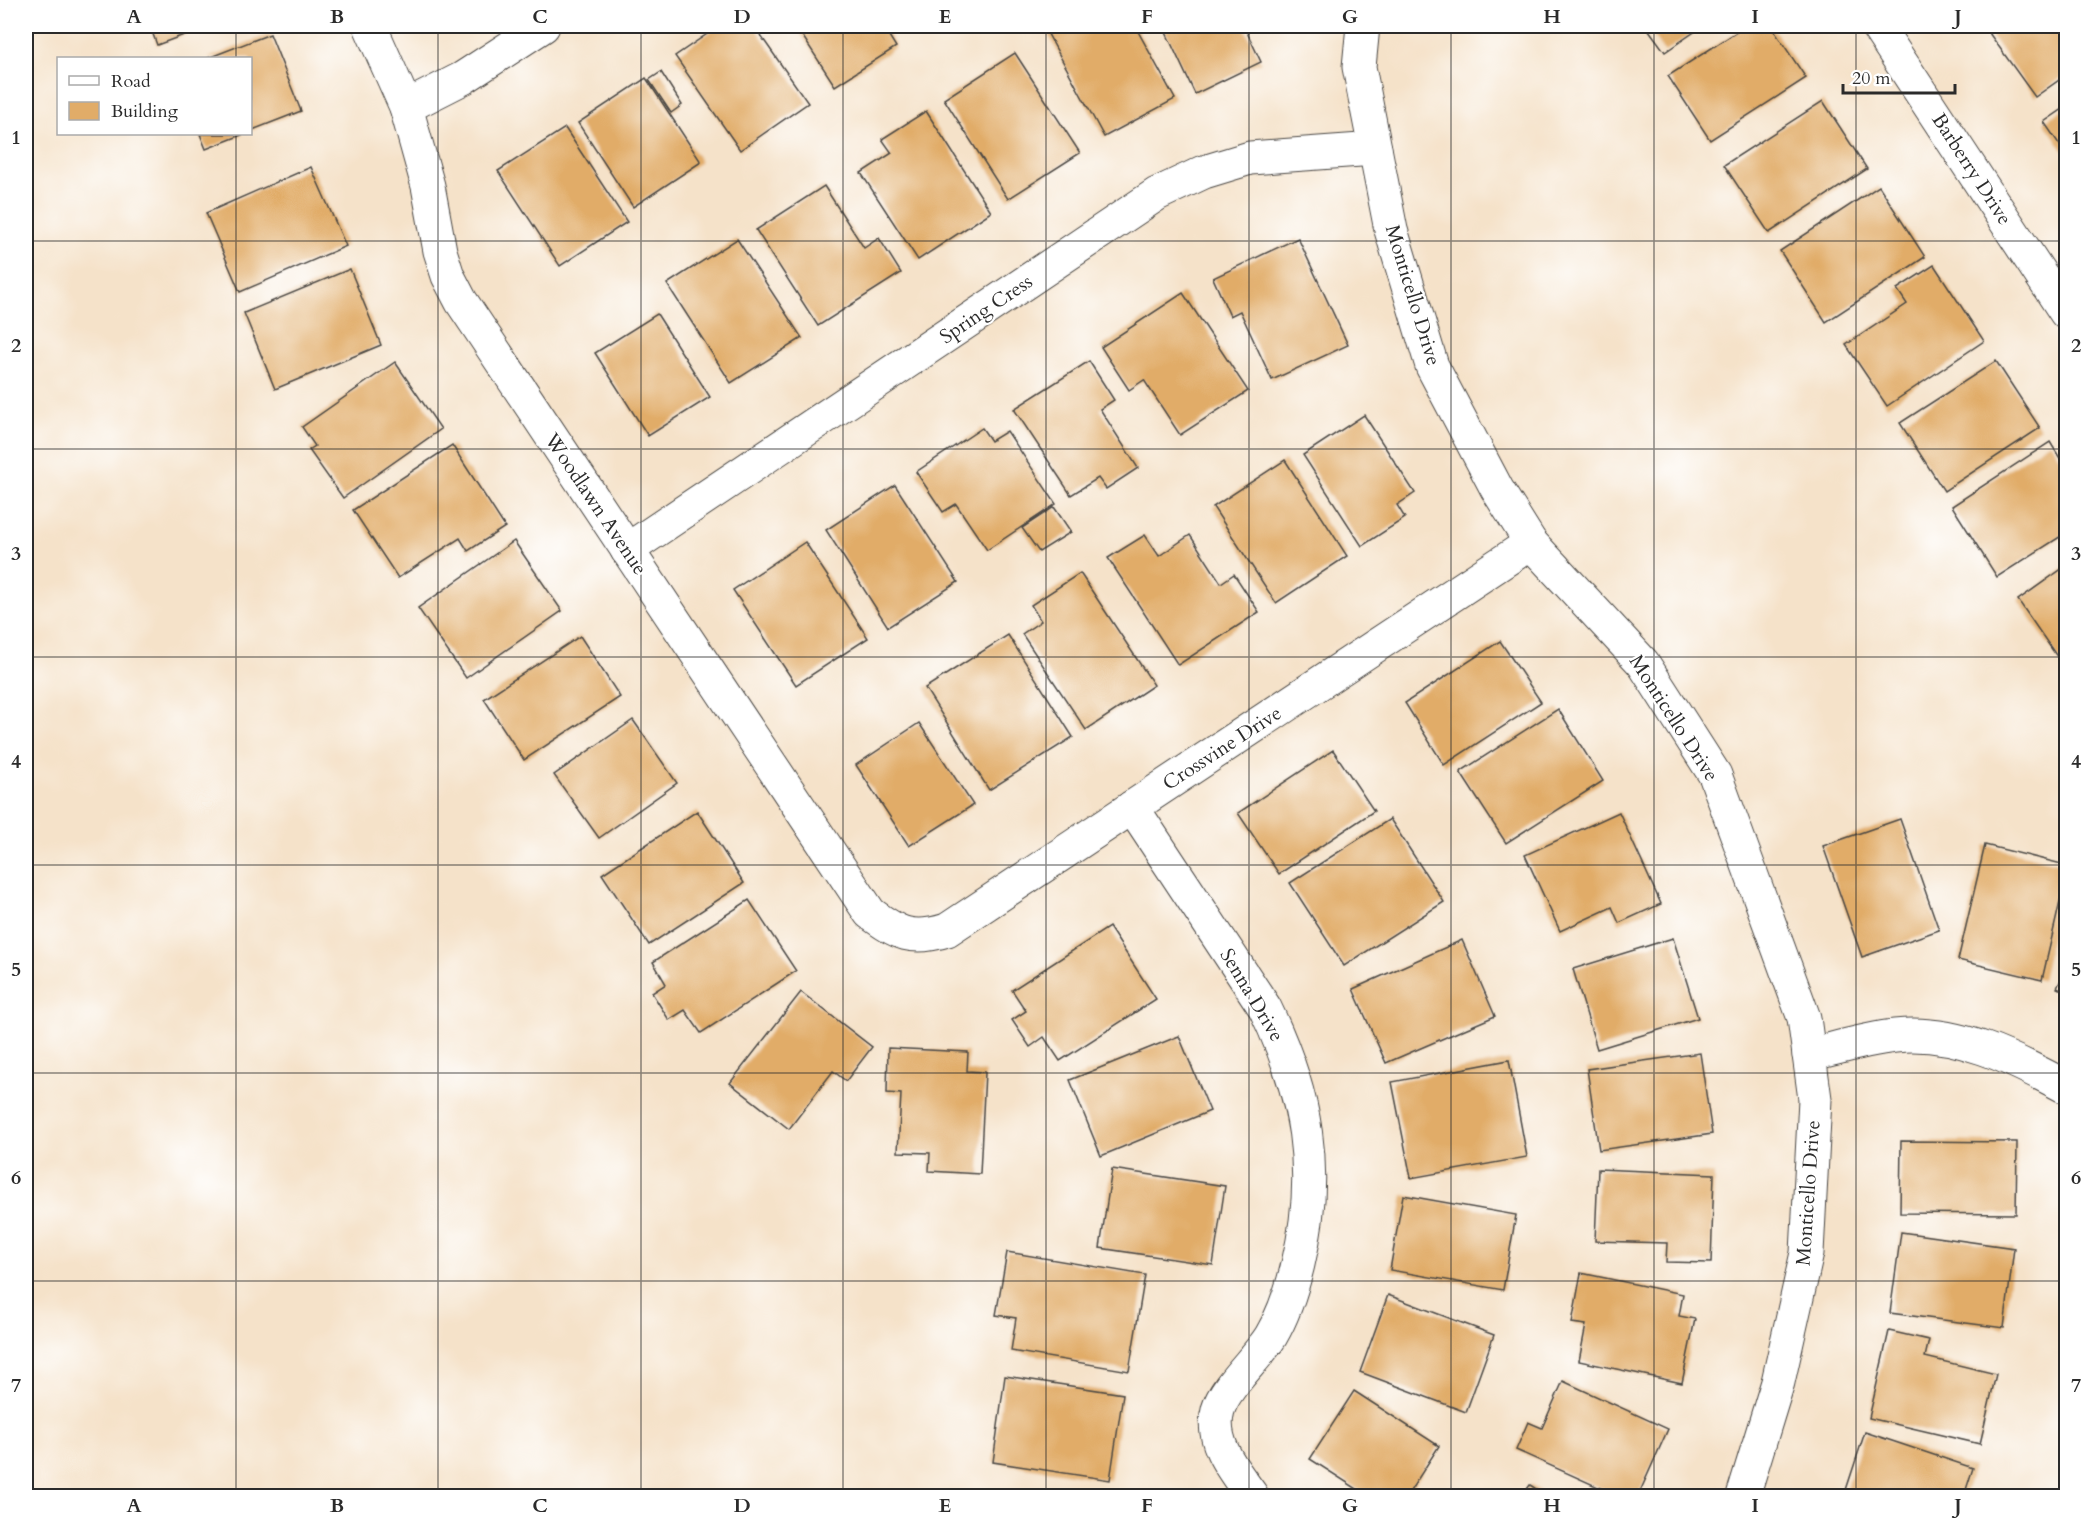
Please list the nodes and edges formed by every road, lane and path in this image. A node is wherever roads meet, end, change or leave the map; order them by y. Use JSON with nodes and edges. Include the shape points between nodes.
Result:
{"nodes":[{"id":1,"x":370,"y":26,"type":"edge"},
{"id":2,"x":543,"y":26,"type":"edge"},
{"id":3,"x":1363,"y":26,"type":"edge"},
{"id":4,"x":1877,"y":26,"type":"edge"},
{"id":5,"x":406,"y":107,"type":"junction"},
{"id":6,"x":1376,"y":149,"type":"junction"},
{"id":7,"x":2067,"y":313,"type":"edge"},
{"id":8,"x":1531,"y":543,"type":"junction"},
{"id":9,"x":627,"y":550,"type":"junction"},
{"id":10,"x":1132,"y":807,"type":"junction"},
{"id":11,"x":906,"y":934,"type":"joint"},
{"id":12,"x":1809,"y":1054,"type":"junction"},
{"id":13,"x":2067,"y":1087,"type":"edge"},
{"id":14,"x":1252,"y":1497,"type":"edge"},
{"id":15,"x":1743,"y":1497,"type":"edge"}],
"edges":[{"from":1,"to":5,"type":"street","name":"Woodlawn Avenue"},
{"from":2,"to":5,"type":"street","via":[[463,78]]},
{"from":3,"to":6,"type":"street","name":"Monticello Drive","via":[[1359,67]]},
{"from":4,"to":7,"type":"street","name":"Barberry Drive"},
{"from":5,"to":9,"type":"street","name":"Woodlawn Avenue","via":[[428,186],[440,251],[460,301]]},
{"from":6,"to":8,"type":"street","name":"Monticello Drive","via":[[1391,230],[1432,366],[1497,489]]},
{"from":6,"to":9,"type":"street","name":"Spring Cress","via":[[1250,158],[1204,172],[1156,194]]},
{"from":8,"to":10,"type":"street","name":"Crossvine Drive"},
{"from":8,"to":12,"type":"street","name":"Monticello Drive","via":[[1642,663],[1715,775],[1804,1018]]},
{"from":9,"to":11,"type":"street","name":"Woodlawn Avenue","via":[[870,912],[887,926]]},
{"from":10,"to":11,"type":"street","name":"Crossvine Drive","via":[[947,930],[928,936]]},
{"from":10,"to":14,"type":"street","name":"Senna Drive","via":[[1265,1008],[1295,1078],[1304,1114],[1309,1192],[1304,1240],[1292,1292],[1271,1336],[1218,1411],[1219,1445]]},
{"from":12,"to":13,"type":"street","via":[[1895,1036],[1939,1036],[1983,1048]]},
{"from":12,"to":15,"type":"street","name":"Monticello Drive","via":[[1815,1099],[1807,1253],[1778,1382]]}]}
